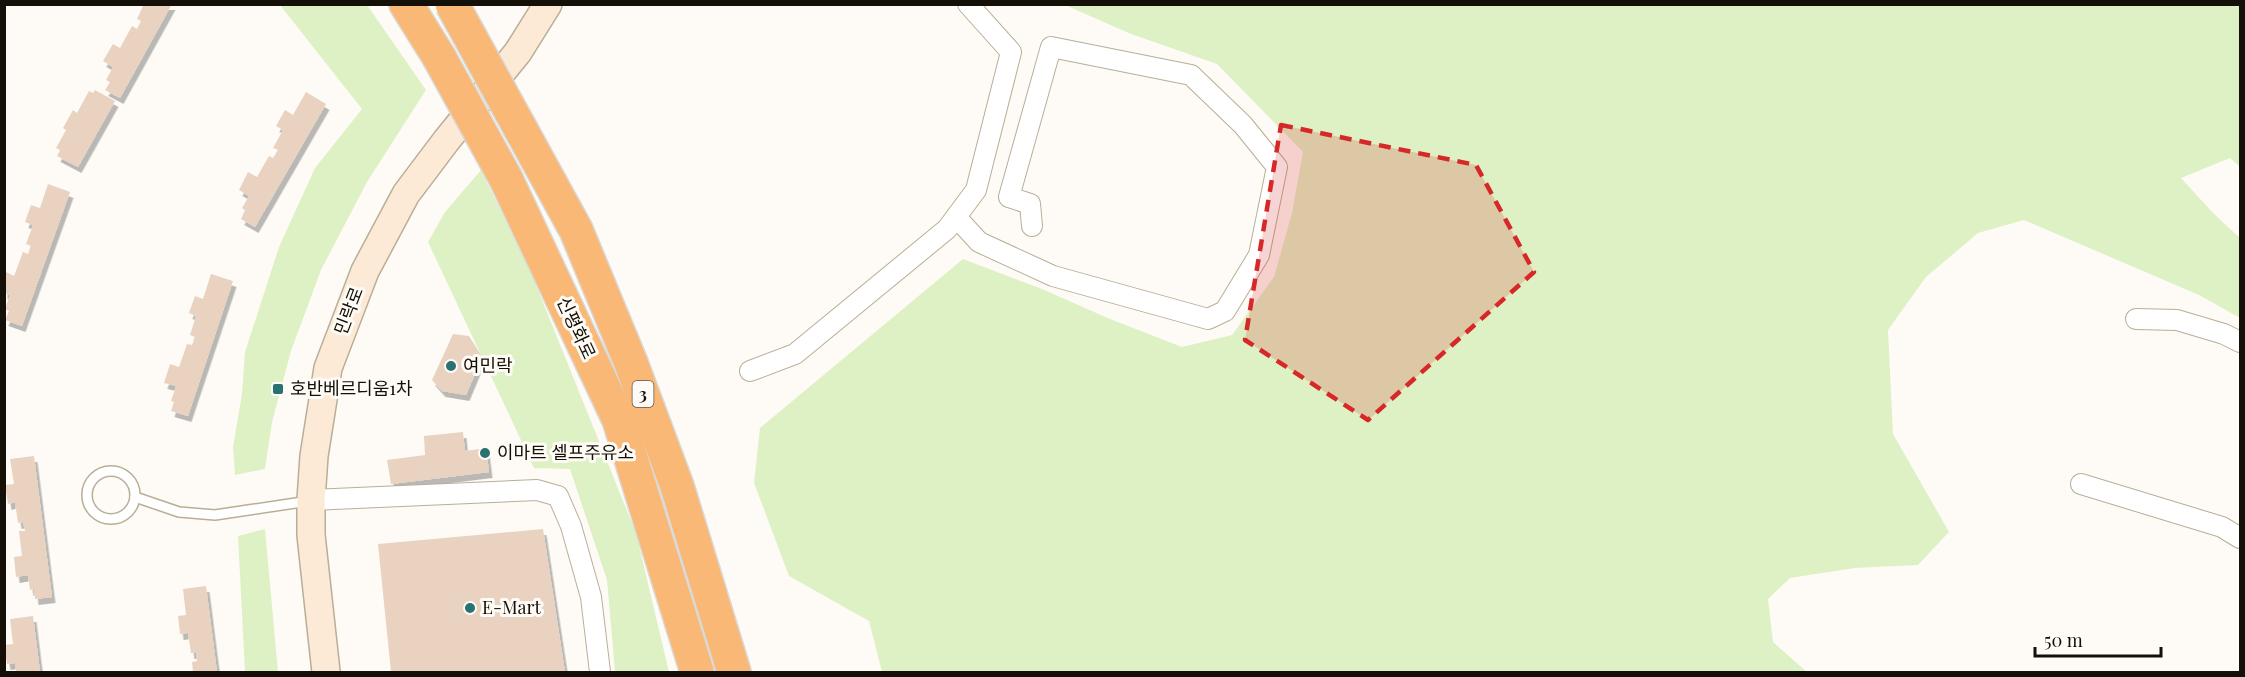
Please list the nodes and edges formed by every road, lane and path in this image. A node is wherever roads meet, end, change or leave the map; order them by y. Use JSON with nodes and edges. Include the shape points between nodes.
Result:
{"nodes":[{"id":1,"x":396,"y":4,"type":"edge"},
{"id":2,"x":406,"y":4,"type":"edge"},
{"id":3,"x":452,"y":4,"type":"edge"},
{"id":4,"x":548,"y":4,"type":"edge"},
{"id":5,"x":968,"y":4,"type":"edge"},
{"id":6,"x":434,"y":47,"type":"junction"},
{"id":7,"x":956,"y":217,"type":"junction"},
{"id":8,"x":1032,"y":226,"type":"dead end"},
{"id":9,"x":2136,"y":319,"type":"dead end"},
{"id":10,"x":2241,"y":342,"type":"edge"},
{"id":11,"x":750,"y":371,"type":"dead end"},
{"id":12,"x":2080,"y":484,"type":"dead end"},
{"id":13,"x":135,"y":497,"type":"junction"},
{"id":14,"x":311,"y":500,"type":"junction"},
{"id":15,"x":2241,"y":538,"type":"edge"},
{"id":16,"x":326,"y":672,"type":"edge"},
{"id":17,"x":600,"y":672,"type":"edge"},
{"id":18,"x":697,"y":672,"type":"edge"},
{"id":19,"x":734,"y":672,"type":"edge"}],
"edges":[{"from":1,"to":6,"type":"highway"},
{"from":2,"to":6,"type":"highway","name":"신평화로","number":"3"},
{"from":3,"to":19,"type":"highway","name":"신평화로","number":"3","bridge":true,"via":[[576,231],[677,486]]},
{"from":4,"to":14,"type":"main road","name":"민락로","via":[[518,52],[406,194],[365,271],[328,368]]},
{"from":5,"to":7,"type":"street","via":[[1011,52],[976,190]]},
{"from":6,"to":18,"type":"highway","name":"신평화로","number":"3","bridge":true,"via":[[506,179],[619,420]]},
{"from":7,"to":8,"type":"street","via":[[979,242],[1053,276],[1208,319],[1226,311],[1259,255],[1277,167],[1243,125],[1191,75],[1051,47],[1009,197],[1030,204]]},
{"from":7,"to":11,"type":"street","via":[[948,229],[795,354]]},
{"from":9,"to":10,"type":"street","via":[[2177,320]]},
{"from":12,"to":15,"type":"street","via":[[2222,526]]},
{"from":13,"to":13,"type":"lane","via":[[128,478],[114,471],[99,474],[86,493],[91,509],[111,519],[126,513]]},
{"from":13,"to":14,"type":"lane","via":[[179,512],[214,515]]},
{"from":14,"to":16,"type":"main road","name":"민락로","via":[[311,535]]},
{"from":14,"to":17,"type":"street","via":[[537,490],[558,496],[571,526],[591,597]]}]}
